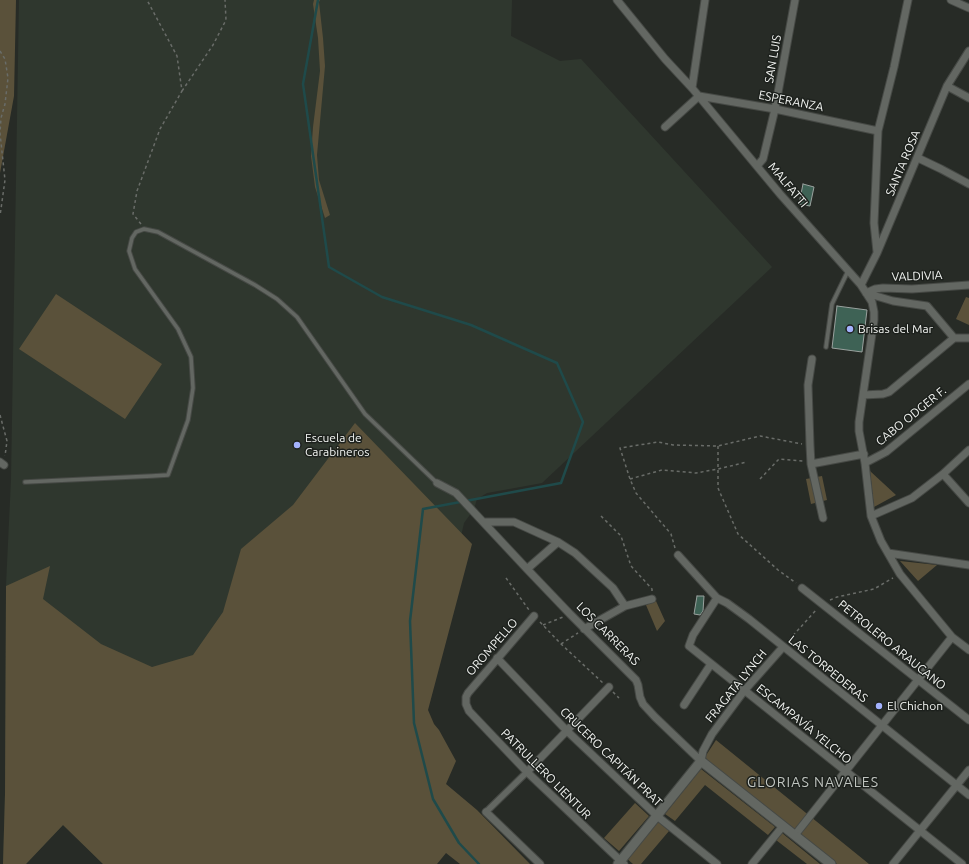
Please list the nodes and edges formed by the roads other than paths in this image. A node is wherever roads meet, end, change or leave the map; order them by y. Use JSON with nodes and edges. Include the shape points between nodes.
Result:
{"nodes":[{"id":1,"x":617,"y":0,"type":"edge"},
{"id":2,"x":705,"y":0,"type":"edge"},
{"id":3,"x":795,"y":0,"type":"edge"},
{"id":4,"x":908,"y":0,"type":"edge"},
{"id":5,"x":951,"y":0,"type":"edge"},
{"id":6,"x":969,"y":8,"type":"edge"},
{"id":7,"x":969,"y":52,"type":"edge"},
{"id":8,"x":947,"y":86,"type":"junction"},
{"id":9,"x":692,"y":88,"type":"junction"},
{"id":10,"x":699,"y":96,"type":"junction"},
{"id":11,"x":969,"y":98,"type":"edge"},
{"id":12,"x":775,"y":109,"type":"junction"},
{"id":13,"x":665,"y":127,"type":"dead end"},
{"id":14,"x":878,"y":131,"type":"junction"},
{"id":15,"x":918,"y":158,"type":"junction"},
{"id":16,"x":757,"y":166,"type":"junction"},
{"id":17,"x":969,"y":184,"type":"edge"},
{"id":18,"x":877,"y":253,"type":"junction"},
{"id":19,"x":848,"y":271,"type":"junction"},
{"id":20,"x":861,"y":285,"type":"junction"},
{"id":21,"x":969,"y":285,"type":"edge"},
{"id":22,"x":866,"y":293,"type":"junction"},
{"id":23,"x":954,"y":338,"type":"junction"},
{"id":24,"x":969,"y":338,"type":"edge"},
{"id":25,"x":826,"y":347,"type":"dead end"},
{"id":26,"x":812,"y":359,"type":"dead end"},
{"id":27,"x":969,"y":384,"type":"edge"},
{"id":28,"x":863,"y":395,"type":"junction"},
{"id":29,"x":969,"y":450,"type":"edge"},
{"id":30,"x":864,"y":454,"type":"junction"},
{"id":31,"x":811,"y":463,"type":"junction"},
{"id":32,"x":865,"y":463,"type":"junction"},
{"id":33,"x":943,"y":474,"type":"junction"},
{"id":34,"x":25,"y":482,"type":"dead end"},
{"id":35,"x":437,"y":483,"type":"joint"},
{"id":36,"x":969,"y":503,"type":"edge"},
{"id":37,"x":871,"y":516,"type":"junction"},
{"id":38,"x":824,"y":518,"type":"dead end"},
{"id":39,"x":484,"y":522,"type":"junction"},
{"id":40,"x":558,"y":542,"type":"junction"},
{"id":41,"x":888,"y":553,"type":"junction"},
{"id":42,"x":678,"y":555,"type":"road end"},
{"id":43,"x":969,"y":565,"type":"edge"},
{"id":44,"x":527,"y":569,"type":"junction"},
{"id":45,"x":802,"y":588,"type":"road end"},
{"id":46,"x":717,"y":598,"type":"junction"},
{"id":47,"x":652,"y":599,"type":"road end"},
{"id":48,"x":625,"y":606,"type":"junction"},
{"id":49,"x":534,"y":616,"type":"road end"},
{"id":50,"x":584,"y":629,"type":"junction"},
{"id":51,"x":952,"y":637,"type":"junction"},
{"id":52,"x":784,"y":647,"type":"junction"},
{"id":53,"x":969,"y":650,"type":"edge"},
{"id":54,"x":497,"y":658,"type":"junction"},
{"id":55,"x":711,"y":664,"type":"junction"},
{"id":56,"x":918,"y":680,"type":"junction"},
{"id":57,"x":608,"y":687,"type":"road end"},
{"id":58,"x":744,"y":691,"type":"junction"},
{"id":59,"x":468,"y":692,"type":"joint"},
{"id":60,"x":684,"y":705,"type":"dead end"},
{"id":61,"x":969,"y":720,"type":"edge"},
{"id":62,"x":882,"y":725,"type":"junction"},
{"id":63,"x":567,"y":731,"type":"junction"},
{"id":64,"x":701,"y":761,"type":"junction"},
{"id":65,"x":969,"y":770,"type":"edge"},
{"id":66,"x":846,"y":771,"type":"junction"},
{"id":67,"x":527,"y":772,"type":"junction"},
{"id":68,"x":957,"y":785,"type":"junction"},
{"id":69,"x":969,"y":795,"type":"edge"},
{"id":70,"x":486,"y":812,"type":"joint"},
{"id":71,"x":657,"y":816,"type":"junction"},
{"id":72,"x":783,"y":826,"type":"junction"},
{"id":73,"x":920,"y":830,"type":"junction"},
{"id":74,"x":795,"y":836,"type":"junction"},
{"id":75,"x":621,"y":863,"type":"edge"},
{"id":76,"x":540,"y":864,"type":"edge"},
{"id":77,"x":717,"y":864,"type":"edge"},
{"id":78,"x":752,"y":864,"type":"edge"},
{"id":79,"x":831,"y":864,"type":"edge"},
{"id":80,"x":893,"y":864,"type":"edge"},
{"id":81,"x":962,"y":864,"type":"edge"}],
"edges":[{"from":1,"to":9,"type":"street","name":"MALFATTI"},
{"from":2,"to":9,"type":"street"},
{"from":3,"to":12,"type":"street","name":"SAN LUIS"},
{"from":4,"to":14,"type":"street"},
{"from":5,"to":6,"type":"street"},
{"from":7,"to":8,"type":"street","name":"SANTA ROSA"},
{"from":8,"to":11,"type":"street"},
{"from":8,"to":15,"type":"street","name":"SANTA ROSA"},
{"from":9,"to":10,"type":"street","name":"MALFATTI"},
{"from":10,"to":12,"type":"street","name":"ESPERANZA"},
{"from":10,"to":13,"type":"street"},
{"from":10,"to":16,"type":"street","name":"MALFATTI"},
{"from":12,"to":14,"type":"street","name":"ESPERANZA"},
{"from":12,"to":16,"type":"street","name":"SAN LUIS","via":[[763,159]]},
{"from":14,"to":18,"type":"street","via":[[874,222]]},
{"from":15,"to":17,"type":"street"},
{"from":15,"to":18,"type":"street","name":"SANTA ROSA"},
{"from":16,"to":19,"type":"street","name":"MALFATTI"},
{"from":18,"to":20,"type":"street","name":"SANTA ROSA"},
{"from":19,"to":20,"type":"street","name":"MALFATTI"},
{"from":19,"to":25,"type":"lane","via":[[832,304]]},
{"from":20,"to":22,"type":"street","name":"MALFATTI"},
{"from":21,"to":22,"type":"street","name":"VALDIVIA","via":[[912,289],[883,288]]},
{"from":22,"to":23,"type":"street","via":[[893,301],[927,306]]},
{"from":22,"to":28,"type":"street","name":"MALFATTI","via":[[872,302],[874,312]]},
{"from":23,"to":24,"type":"street"},
{"from":23,"to":28,"type":"street","via":[[889,392]]},
{"from":26,"to":31,"type":"street","via":[[808,385]]},
{"from":27,"to":32,"type":"street","name":"CABO ODGER F.","via":[[886,452]]},
{"from":28,"to":30,"type":"street","name":"MALFATTI","via":[[859,431]]},
{"from":29,"to":33,"type":"street"},
{"from":30,"to":31,"type":"street"},
{"from":30,"to":32,"type":"street","name":"MALFATTI"},
{"from":31,"to":38,"type":"street"},
{"from":32,"to":37,"type":"street","name":"MALFATTI"},
{"from":33,"to":36,"type":"street"},
{"from":33,"to":37,"type":"street","via":[[912,498]]},
{"from":34,"to":35,"type":"lane","via":[[168,475],[188,420],[193,388],[190,357],[178,329],[135,269],[129,251],[136,232],[144,229],[158,232],[277,299],[297,317],[364,414]]},
{"from":35,"to":39,"type":"street","name":"LOS CARRERAS","via":[[456,492]]},
{"from":37,"to":41,"type":"street","name":"MALFATTI"},
{"from":39,"to":40,"type":"street","via":[[514,522]]},
{"from":39,"to":44,"type":"street","name":"LOS CARRERAS"},
{"from":40,"to":44,"type":"street"},
{"from":40,"to":48,"type":"street","via":[[575,553],[613,588]]},
{"from":41,"to":43,"type":"street"},
{"from":41,"to":51,"type":"street","name":"MALFATTI","via":[[900,574]]},
{"from":42,"to":46,"type":"street","name":"LAS TORPEDERAS"},
{"from":44,"to":50,"type":"street","name":"LOS CARRERAS"},
{"from":45,"to":56,"type":"street","name":"PETROLERO ARAUCANO"},
{"from":46,"to":52,"type":"street","name":"LAS TORPEDERAS"},
{"from":46,"to":55,"type":"street","name":"ESCAMPAVÍA YELCHO","via":[[693,635],[689,646]]},
{"from":47,"to":48,"type":"street"},
{"from":48,"to":50,"type":"street"},
{"from":49,"to":54,"type":"street","name":"OROMPELLO"},
{"from":50,"to":64,"type":"street","name":"LOS CARRERAS","via":[[636,680],[643,704]]},
{"from":51,"to":53,"type":"street","name":"MALFATTI"},
{"from":51,"to":56,"type":"street"},
{"from":52,"to":58,"type":"street","name":"FRAGATA LYNCH"},
{"from":52,"to":62,"type":"street","name":"LAS TORPEDERAS"},
{"from":54,"to":59,"type":"street","name":"OROMPELLO"},
{"from":54,"to":63,"type":"street","name":"CRUCERO CAPITÁN PRAT"},
{"from":55,"to":58,"type":"street","name":"ESCAMPAVÍA YELCHO"},
{"from":55,"to":60,"type":"street"},
{"from":56,"to":61,"type":"street","name":"PETROLERO ARAUCANO"},
{"from":56,"to":62,"type":"street"},
{"from":57,"to":63,"type":"street"},
{"from":58,"to":64,"type":"street","name":"FRAGATA LYNCH","via":[[712,734]]},
{"from":58,"to":66,"type":"street","name":"ESCAMPAVÍA YELCHO"},
{"from":59,"to":67,"type":"street","name":"PATRULLERO LIENTUR","via":[[468,711]]},
{"from":62,"to":66,"type":"street"},
{"from":62,"to":68,"type":"street","name":"LAS TORPEDERAS"},
{"from":63,"to":67,"type":"street"},
{"from":63,"to":71,"type":"street","name":"CRUCERO CAPITÁN PRAT"},
{"from":64,"to":71,"type":"street","name":"FRAGATA LYNCH"},
{"from":64,"to":72,"type":"street","name":"LOS CARRERAS"},
{"from":65,"to":68,"type":"street"},
{"from":66,"to":73,"type":"street","name":"ESCAMPAVÍA YELCHO"},
{"from":66,"to":74,"type":"street"},
{"from":67,"to":70,"type":"street"},
{"from":67,"to":75,"type":"street","name":"PATRULLERO LIENTUR"},
{"from":68,"to":69,"type":"street","name":"LAS TORPEDERAS"},
{"from":68,"to":73,"type":"street"},
{"from":70,"to":76,"type":"street"},
{"from":71,"to":75,"type":"street","name":"FRAGATA LYNCH"},
{"from":71,"to":77,"type":"street","name":"CRUCERO CAPITÁN PRAT"},
{"from":72,"to":74,"type":"street","name":"LOS CARRERAS"},
{"from":72,"to":78,"type":"street"},
{"from":73,"to":80,"type":"street"},
{"from":73,"to":81,"type":"street","name":"ESCAMPAVÍA YELCHO"},
{"from":74,"to":79,"type":"street","name":"LOS CARRERAS"}]}
